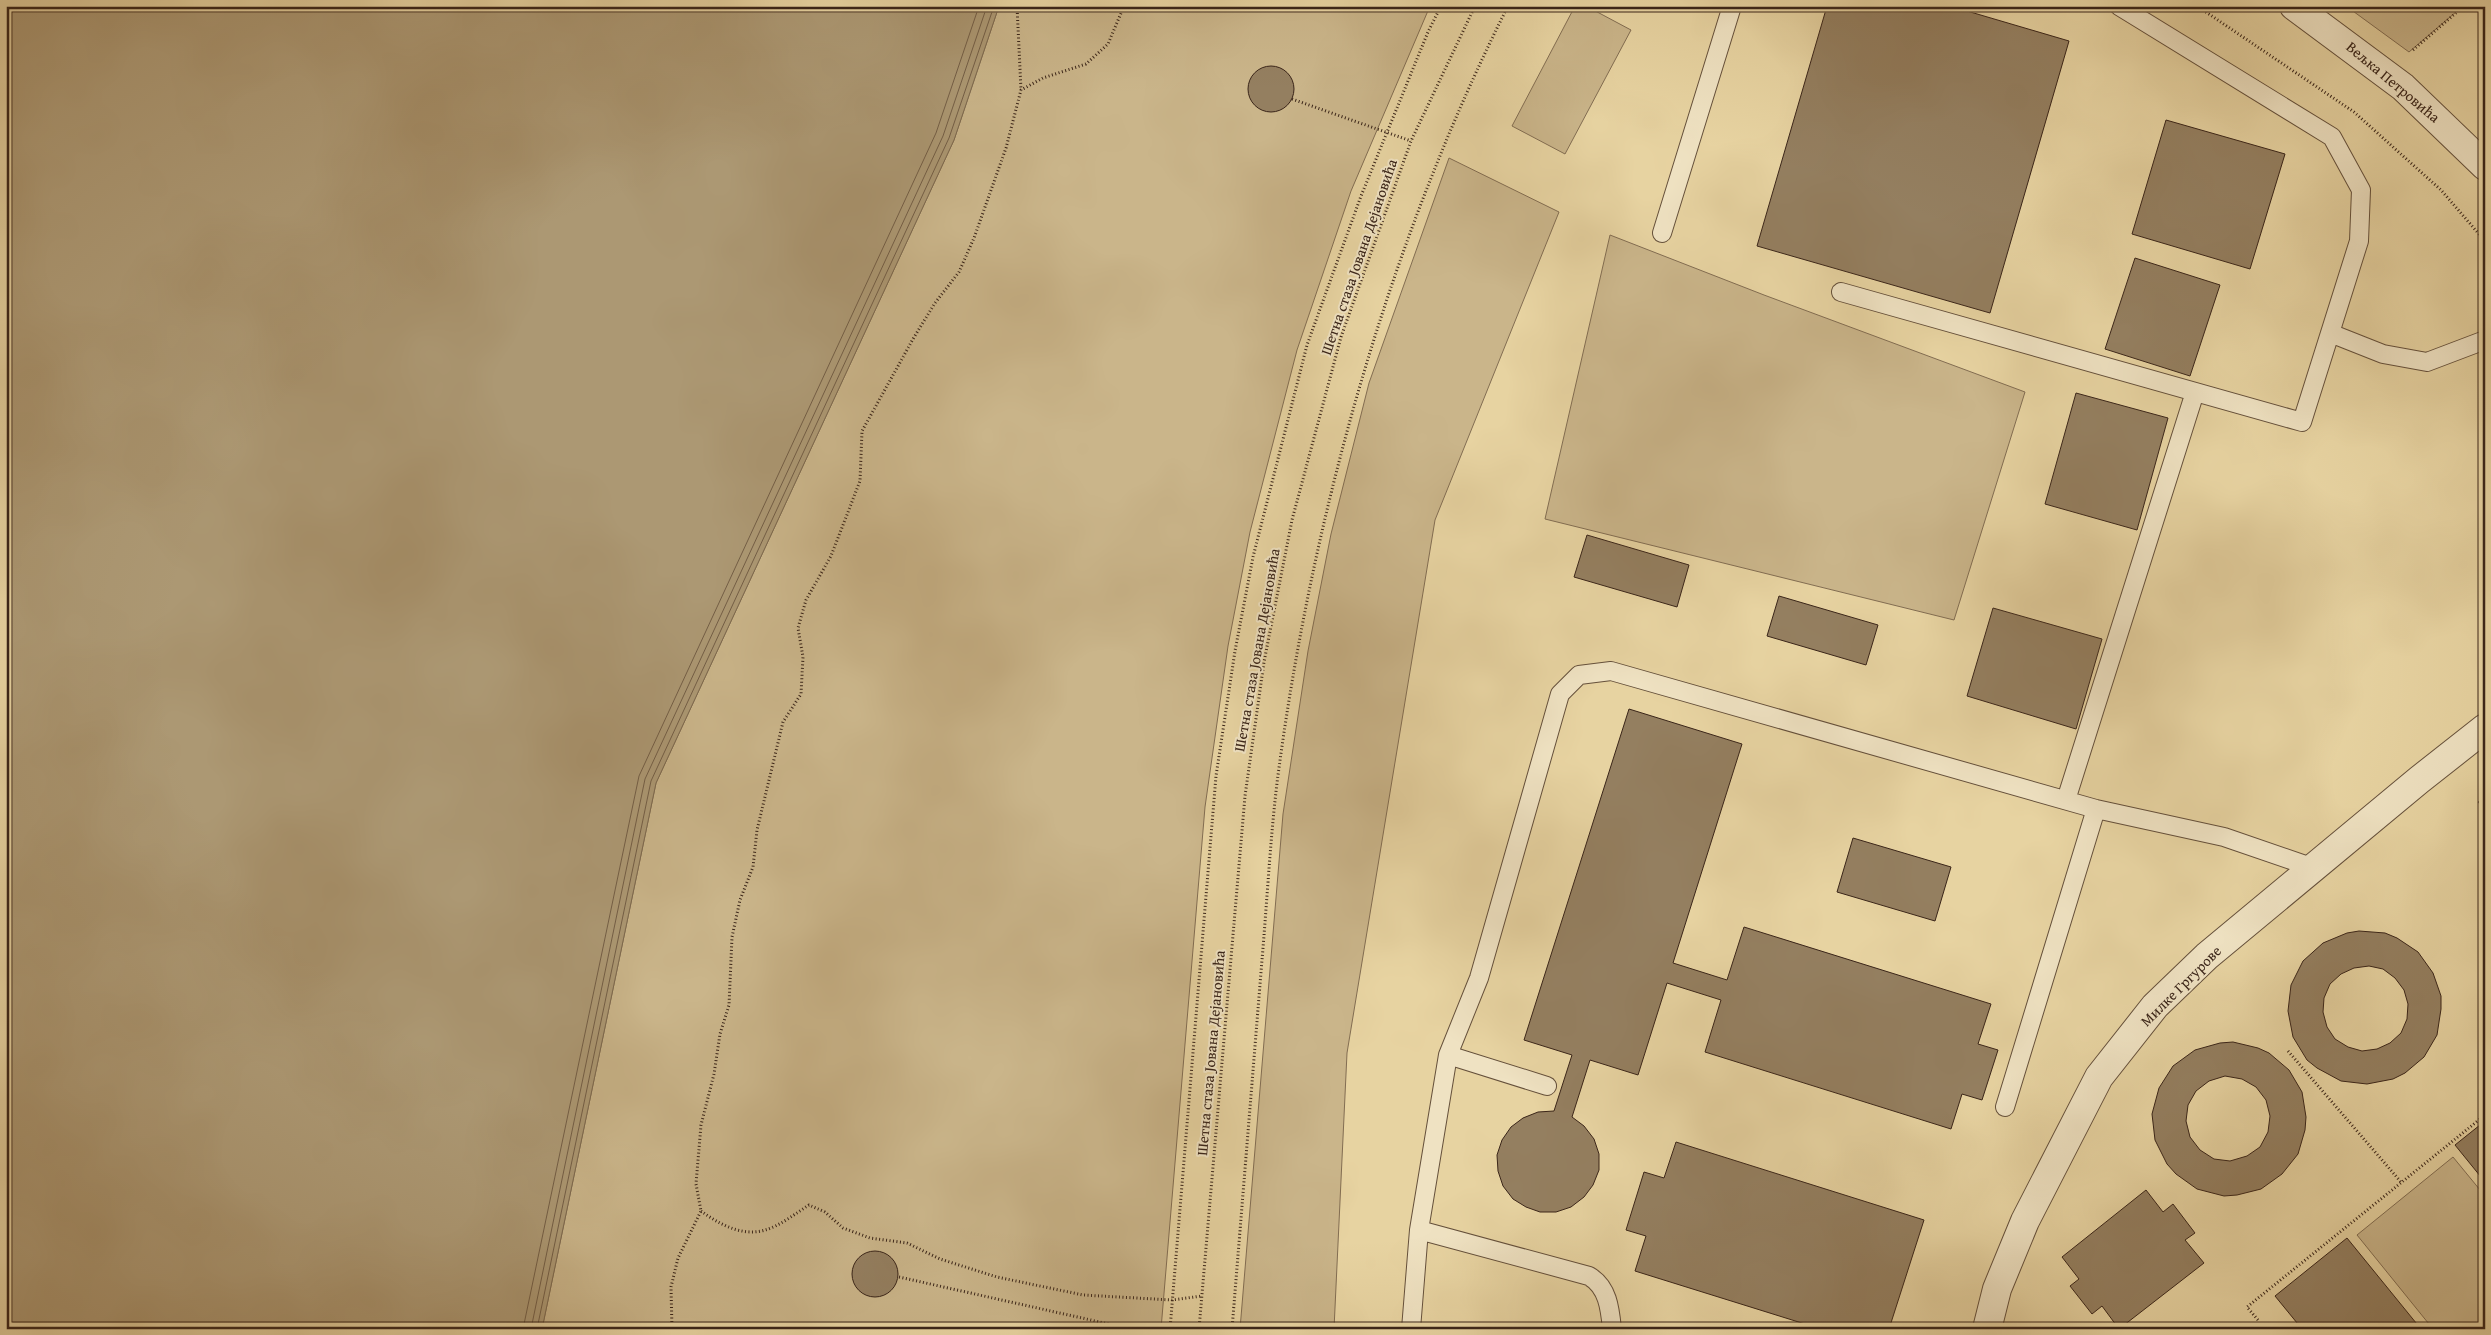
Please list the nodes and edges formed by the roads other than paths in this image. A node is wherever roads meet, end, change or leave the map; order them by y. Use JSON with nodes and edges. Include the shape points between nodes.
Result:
{"nodes":[{"id":1,"x":1732,"y":6,"type":"edge"},
{"id":2,"x":2119,"y":6,"type":"edge"},
{"id":3,"x":2294,"y":6,"type":"edge"},
{"id":4,"x":2485,"y":166,"type":"edge"},
{"id":5,"x":1662,"y":233,"type":"dead end"},
{"id":6,"x":1841,"y":292,"type":"dead end"},
{"id":7,"x":2330,"y":333,"type":"junction"},
{"id":8,"x":2485,"y":340,"type":"edge"},
{"id":9,"x":2195,"y":392,"type":"junction"},
{"id":10,"x":2485,"y":728,"type":"edge"},
{"id":11,"x":2066,"y":800,"type":"junction"},
{"id":12,"x":2096,"y":809,"type":"junction"},
{"id":13,"x":2314,"y":868,"type":"junction"},
{"id":14,"x":1448,"y":1055,"type":"junction"},
{"id":15,"x":1547,"y":1086,"type":"dead end"},
{"id":16,"x":2005,"y":1107,"type":"dead end"},
{"id":17,"x":1419,"y":1230,"type":"junction"},
{"id":18,"x":1411,"y":1329,"type":"edge"},
{"id":19,"x":1612,"y":1329,"type":"edge"},
{"id":20,"x":1988,"y":1329,"type":"edge"}],
"edges":[{"from":1,"to":5,"type":"lane"},
{"from":2,"to":7,"type":"lane","via":[[2332,137],[2361,190],[2359,241]]},
{"from":3,"to":4,"type":"street","name":"Вељка Петровића","via":[[2386,74]]},
{"from":6,"to":9,"type":"lane"},
{"from":7,"to":8,"type":"lane","via":[[2383,354],[2427,362]]},
{"from":7,"to":9,"type":"lane","via":[[2302,422]]},
{"from":9,"to":11,"type":"lane"},
{"from":10,"to":13,"type":"street","name":"Милке Гргурове"},
{"from":11,"to":12,"type":"lane"},
{"from":11,"to":14,"type":"lane","via":[[1611,671],[1579,675],[1560,694],[1478,978]]},
{"from":12,"to":13,"type":"lane","via":[[2224,837]]},
{"from":12,"to":16,"type":"lane"},
{"from":13,"to":20,"type":"street","name":"Милке Гргурове","via":[[2207,956],[2155,1006],[2099,1077],[2025,1221],[1997,1289]]},
{"from":14,"to":15,"type":"lane"},
{"from":14,"to":17,"type":"lane"},
{"from":17,"to":18,"type":"lane"},
{"from":17,"to":19,"type":"lane","via":[[1589,1276],[1596,1280],[1608,1299]]}]}
